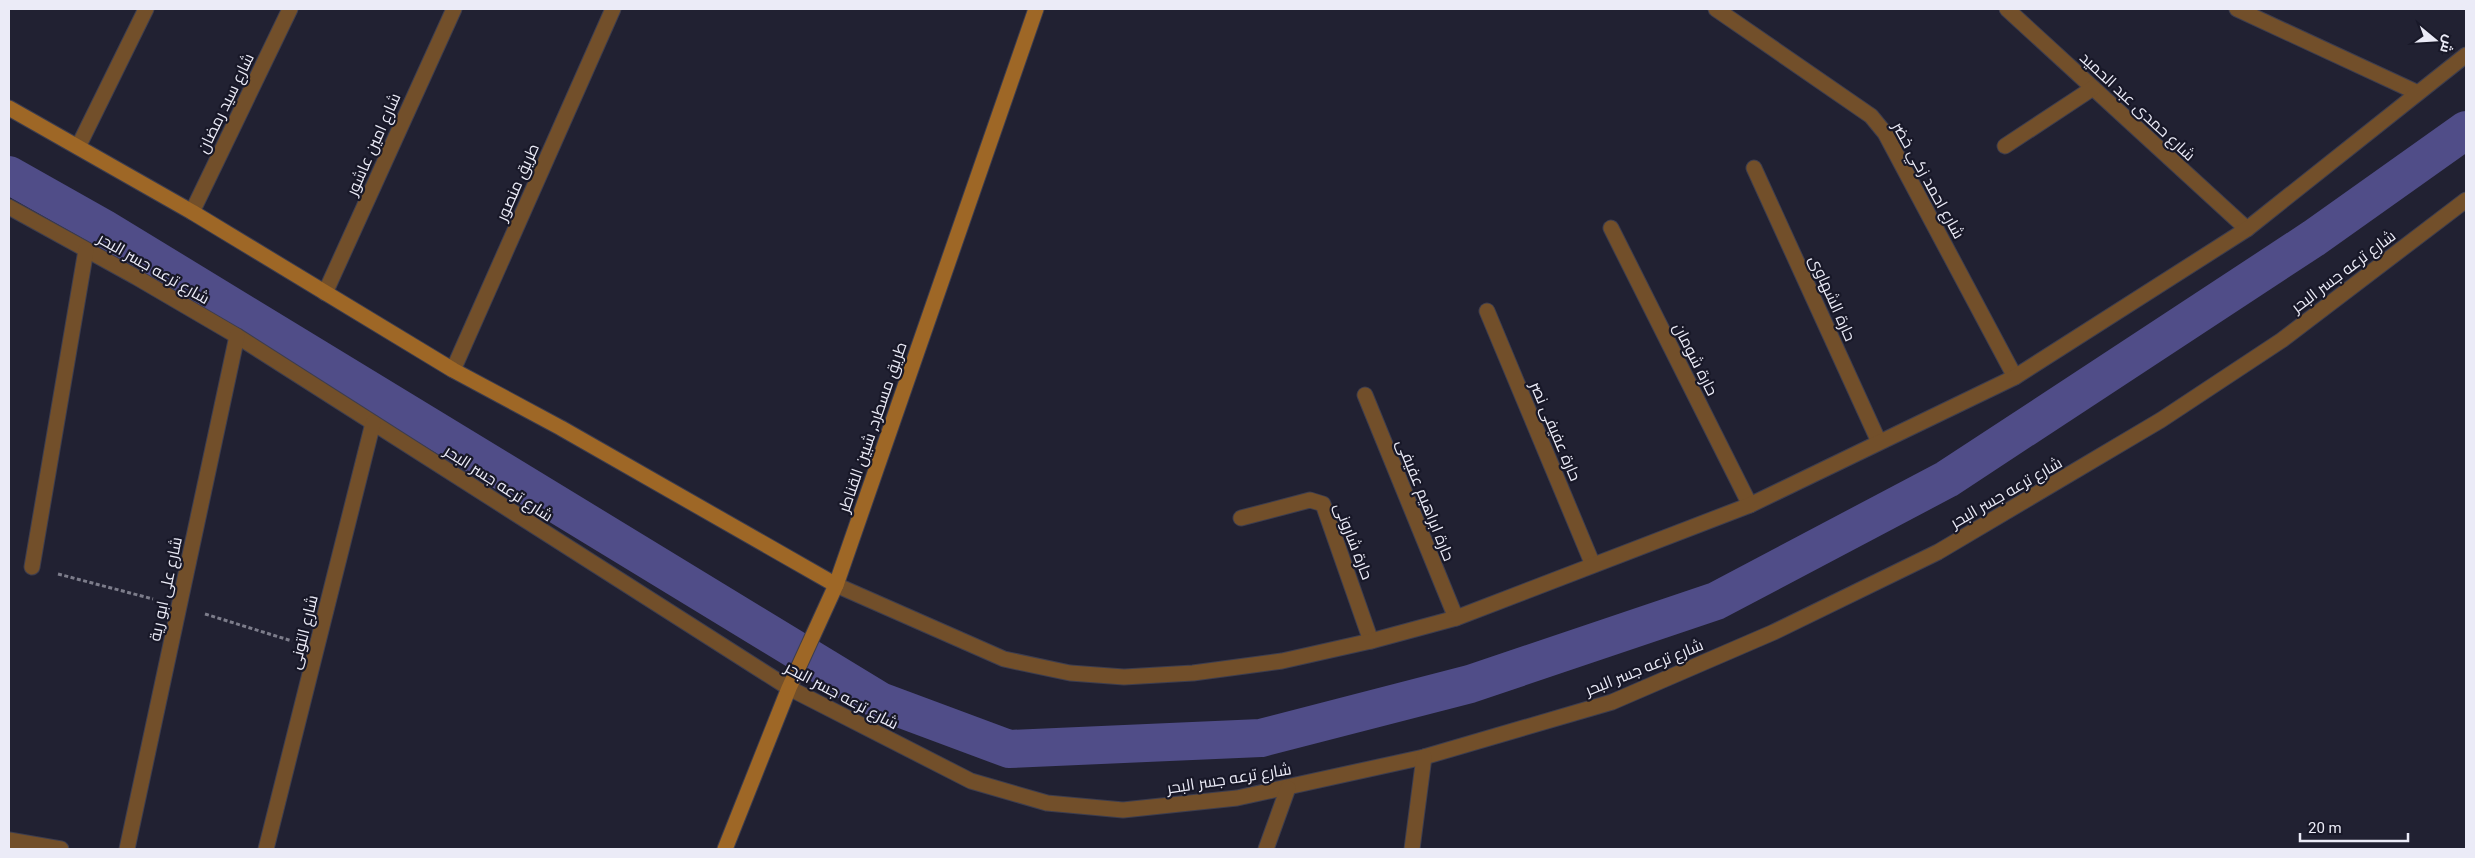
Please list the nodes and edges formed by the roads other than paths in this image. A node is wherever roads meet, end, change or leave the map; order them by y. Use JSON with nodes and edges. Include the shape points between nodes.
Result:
{"nodes":[{"id":1,"x":146,"y":9,"type":"edge"},
{"id":2,"x":290,"y":9,"type":"edge"},
{"id":3,"x":454,"y":9,"type":"edge"},
{"id":4,"x":612,"y":9,"type":"edge"},
{"id":5,"x":1036,"y":9,"type":"edge"},
{"id":6,"x":1716,"y":9,"type":"edge"},
{"id":7,"x":2007,"y":9,"type":"edge"},
{"id":8,"x":2237,"y":9,"type":"edge"},
{"id":9,"x":2466,"y":55,"type":"edge"},
{"id":10,"x":2092,"y":88,"type":"junction"},
{"id":11,"x":2416,"y":92,"type":"junction"},
{"id":12,"x":9,"y":108,"type":"edge"},
{"id":13,"x":2005,"y":146,"type":"dead end"},
{"id":14,"x":78,"y":147,"type":"junction"},
{"id":15,"x":1754,"y":168,"type":"dead end"},
{"id":16,"x":2466,"y":200,"type":"edge"},
{"id":17,"x":9,"y":207,"type":"edge"},
{"id":18,"x":192,"y":212,"type":"junction"},
{"id":19,"x":1611,"y":228,"type":"dead end"},
{"id":20,"x":2247,"y":229,"type":"junction"},
{"id":21,"x":86,"y":250,"type":"junction"},
{"id":22,"x":325,"y":294,"type":"junction"},
{"id":23,"x":1487,"y":311,"type":"dead end"},
{"id":24,"x":237,"y":336,"type":"junction"},
{"id":25,"x":453,"y":370,"type":"junction"},
{"id":26,"x":2015,"y":377,"type":"junction"},
{"id":27,"x":1364,"y":395,"type":"dead end"},
{"id":28,"x":373,"y":423,"type":"junction"},
{"id":29,"x":1879,"y":442,"type":"junction"},
{"id":30,"x":1750,"y":505,"type":"junction"},
{"id":31,"x":1240,"y":518,"type":"dead end"},
{"id":32,"x":1593,"y":565,"type":"junction"},
{"id":33,"x":32,"y":567,"type":"dead end"},
{"id":34,"x":832,"y":591,"type":"junction"},
{"id":35,"x":1456,"y":618,"type":"junction"},
{"id":36,"x":1371,"y":641,"type":"junction"},
{"id":37,"x":789,"y":688,"type":"junction"},
{"id":38,"x":1424,"y":757,"type":"junction"},
{"id":39,"x":1288,"y":788,"type":"junction"},
{"id":40,"x":9,"y":840,"type":"edge"},
{"id":41,"x":61,"y":849,"type":"edge"},
{"id":42,"x":127,"y":849,"type":"edge"},
{"id":43,"x":266,"y":849,"type":"edge"},
{"id":44,"x":725,"y":849,"type":"edge"},
{"id":45,"x":1266,"y":849,"type":"edge"},
{"id":46,"x":1412,"y":849,"type":"edge"}],
"edges":[{"from":1,"to":14,"type":"street"},
{"from":2,"to":18,"type":"street","name":"شارع سيد رمضان"},
{"from":3,"to":22,"type":"street","name":"شارع امين عاشور"},
{"from":4,"to":25,"type":"street","name":"طريق منصور"},
{"from":5,"to":34,"type":"street","name":"طريق مسطرد, شبين القناطر"},
{"from":6,"to":26,"type":"street","name":"شارع احمد زكي خضر","via":[[1872,116],[1885,133]]},
{"from":7,"to":10,"type":"street","name":"شارع حمدى عبد الحميد"},
{"from":8,"to":11,"type":"street"},
{"from":9,"to":11,"type":"street"},
{"from":10,"to":13,"type":"street"},
{"from":10,"to":20,"type":"street","name":"شارع حمدى عبد الحميد"},
{"from":11,"to":20,"type":"street"},
{"from":12,"to":14,"type":"street"},
{"from":14,"to":18,"type":"street"},
{"from":15,"to":29,"type":"street","name":"حارة الشهاوى"},
{"from":16,"to":38,"type":"street","name":"شارع ترعه جسر البحر","via":[[2282,340],[2170,415],[1938,552],[1774,632],[1612,702]]},
{"from":17,"to":21,"type":"street","name":"شارع ترعه جسر البحر"},
{"from":18,"to":22,"type":"street"},
{"from":19,"to":30,"type":"street","name":"حارة شومان"},
{"from":20,"to":26,"type":"street"},
{"from":21,"to":24,"type":"street","name":"شارع ترعه جسر البحر"},
{"from":21,"to":33,"type":"street"},
{"from":22,"to":25,"type":"street"},
{"from":23,"to":32,"type":"street","name":"حارة عفيفى نصر"},
{"from":24,"to":28,"type":"street","name":"شارع ترعه جسر البحر"},
{"from":24,"to":42,"type":"street","name":"شارع على ابو رية"},
{"from":25,"to":34,"type":"street","via":[[561,428]]},
{"from":26,"to":29,"type":"street"},
{"from":27,"to":35,"type":"street","name":"حارة ابراهيم عفيفى"},
{"from":28,"to":37,"type":"street","name":"شارع ترعه جسر البحر"},
{"from":28,"to":43,"type":"street","name":"شارع التونى"},
{"from":29,"to":30,"type":"street"},
{"from":30,"to":32,"type":"street"},
{"from":31,"to":36,"type":"street","name":"حارة شارونى","via":[[1310,500],[1323,504]]},
{"from":32,"to":35,"type":"street"},
{"from":34,"to":36,"type":"street","via":[[1004,659],[1070,673],[1124,676],[1192,674],[1282,661]]},
{"from":34,"to":37,"type":"street","name":"طريق مسطرد, شبين القناطر"},
{"from":35,"to":36,"type":"street"},
{"from":37,"to":39,"type":"street","name":"شارع ترعه جسر البحر","via":[[971,781],[1046,802],[1123,810],[1237,798]]},
{"from":37,"to":44,"type":"street","name":"طريق مسطرد, شبين القناطر"},
{"from":38,"to":39,"type":"street","name":"شارع ترعه جسر البحر"},
{"from":38,"to":46,"type":"street"},
{"from":39,"to":45,"type":"street"},
{"from":40,"to":41,"type":"street"}]}
